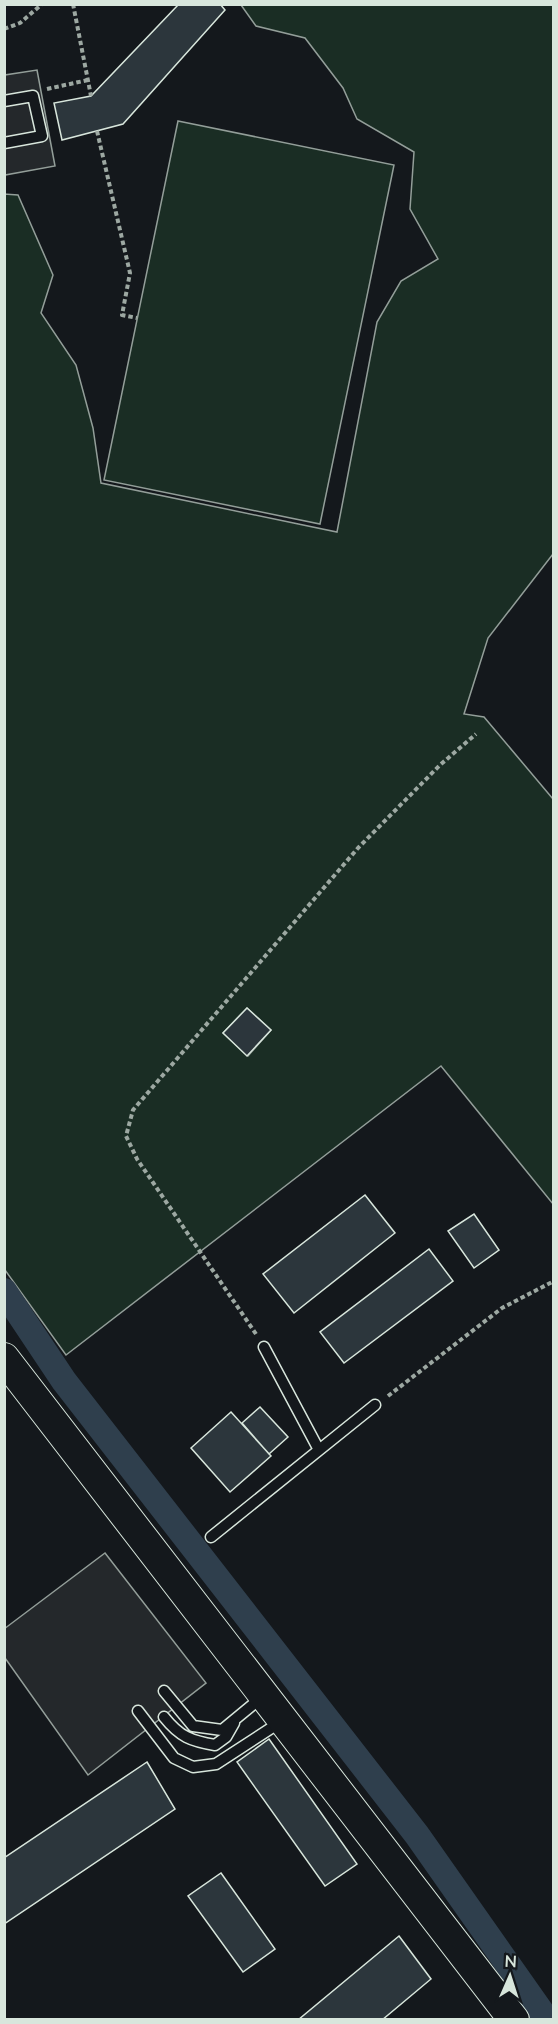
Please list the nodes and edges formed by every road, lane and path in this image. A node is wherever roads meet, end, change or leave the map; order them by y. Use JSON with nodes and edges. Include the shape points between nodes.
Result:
{"nodes":[{"id":1,"x":42,"y":4,"type":"edge"},
{"id":2,"x":73,"y":4,"type":"edge"},
{"id":3,"x":4,"y":29,"type":"edge"},
{"id":4,"x":88,"y":80,"type":"junction"},
{"id":5,"x":41,"y":90,"type":"dead end"},
{"id":6,"x":91,"y":96,"type":"dead end"},
{"id":7,"x":4,"y":101,"type":"edge"},
{"id":8,"x":97,"y":131,"type":"dead end"},
{"id":9,"x":4,"y":143,"type":"edge"},
{"id":10,"x":137,"y":318,"type":"dead end"},
{"id":11,"x":476,"y":734,"type":"dead end"},
{"id":12,"x":554,"y":1281,"type":"edge"},
{"id":13,"x":264,"y":1347,"type":"joint"},
{"id":14,"x":4,"y":1358,"type":"edge"},
{"id":15,"x":375,"y":1406,"type":"joint"},
{"id":16,"x":319,"y":1450,"type":"junction"},
{"id":17,"x":211,"y":1537,"type":"dead end"},
{"id":18,"x":164,"y":1691,"type":"dead end"},
{"id":19,"x":265,"y":1695,"type":"junction"},
{"id":20,"x":138,"y":1711,"type":"dead end"},
{"id":21,"x":164,"y":1718,"type":"dead end"},
{"id":22,"x":236,"y":1720,"type":"junction"},
{"id":23,"x":283,"y":1720,"type":"junction"},
{"id":24,"x":514,"y":2019,"type":"edge"}],
"edges":[{"from":1,"to":3,"type":"path","via":[[20,23]]},
{"from":2,"to":4,"type":"path"},
{"from":4,"to":5,"type":"path"},
{"from":4,"to":6,"type":"path"},
{"from":7,"to":9,"type":"lane","via":[[33,96],[42,136]]},
{"from":8,"to":10,"type":"path","via":[[130,273],[122,315]]},
{"from":11,"to":13,"type":"path","via":[[358,848],[133,1110],[126,1137],[137,1159]]},
{"from":12,"to":15,"type":"path","via":[[502,1308]]},
{"from":13,"to":16,"type":"lane"},
{"from":14,"to":19,"type":"street"},
{"from":15,"to":16,"type":"lane"},
{"from":16,"to":17,"type":"lane"},
{"from":18,"to":22,"type":"lane","via":[[193,1726],[222,1730]]},
{"from":19,"to":22,"type":"lane"},
{"from":19,"to":23,"type":"street"},
{"from":20,"to":23,"type":"lane","via":[[174,1758],[193,1767],[216,1764]]},
{"from":21,"to":22,"type":"lane","via":[[192,1741],[215,1745],[226,1737]]},
{"from":23,"to":24,"type":"street"}]}
